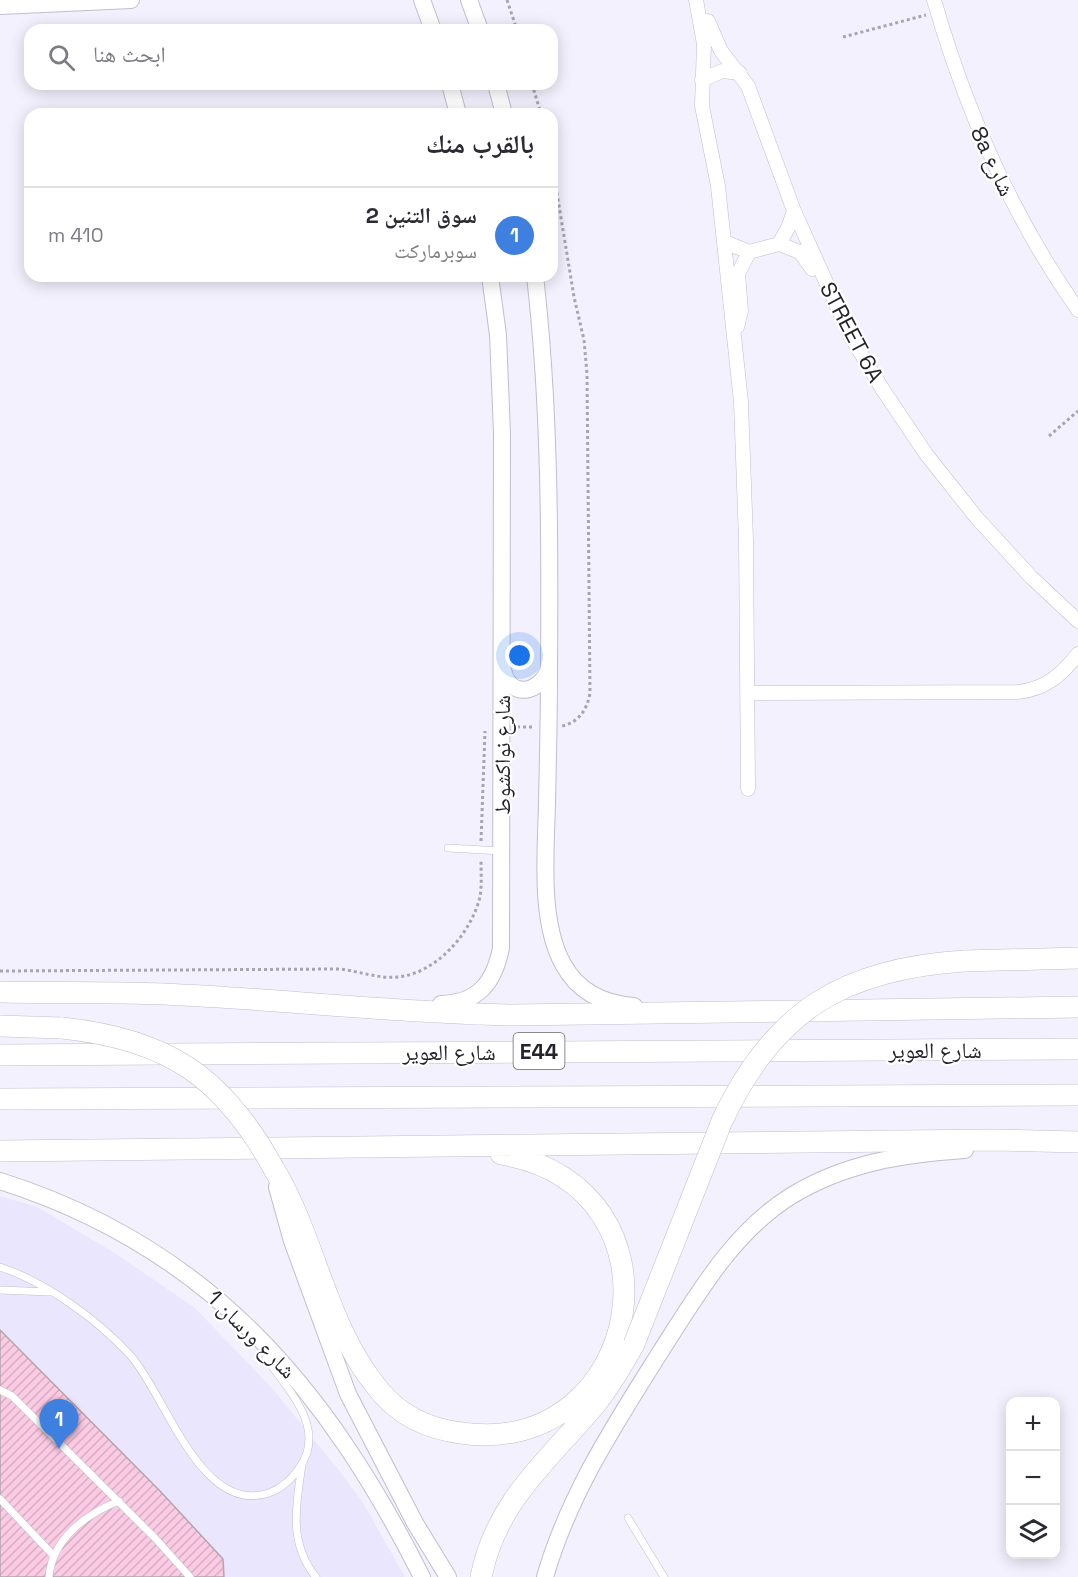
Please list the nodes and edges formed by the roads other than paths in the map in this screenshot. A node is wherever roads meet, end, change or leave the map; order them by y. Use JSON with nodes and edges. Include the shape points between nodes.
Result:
{"nodes":[{"id":1,"x":131,"y":0,"type":"edge"},
{"id":2,"x":422,"y":0,"type":"edge"},
{"id":3,"x":470,"y":0,"type":"edge"},
{"id":4,"x":696,"y":0,"type":"edge"},
{"id":5,"x":0,"y":6,"type":"edge"},
{"id":6,"x":936,"y":6,"type":"edge"},
{"id":7,"x":431,"y":24,"type":"edge"},
{"id":8,"x":478,"y":24,"type":"edge"},
{"id":9,"x":740,"y":73,"type":"junction"},
{"id":10,"x":702,"y":81,"type":"junction"},
{"id":11,"x":452,"y":90,"type":"edge"},
{"id":12,"x":498,"y":90,"type":"edge"},
{"id":13,"x":456,"y":108,"type":"edge"},
{"id":14,"x":502,"y":108,"type":"edge"},
{"id":15,"x":794,"y":211,"type":"junction"},
{"id":16,"x":725,"y":242,"type":"junction"},
{"id":17,"x":778,"y":244,"type":"junction"},
{"id":18,"x":749,"y":252,"type":"junction"},
{"id":19,"x":491,"y":282,"type":"edge"},
{"id":20,"x":536,"y":282,"type":"edge"},
{"id":21,"x":833,"y":300,"type":"junction"},
{"id":22,"x":1078,"y":310,"type":"edge"},
{"id":23,"x":734,"y":332,"type":"junction"},
{"id":24,"x":1078,"y":621,"type":"edge"},
{"id":25,"x":1078,"y":654,"type":"edge"},
{"id":26,"x":502,"y":666,"type":"junction"},
{"id":27,"x":549,"y":669,"type":"junction"},
{"id":28,"x":747,"y":693,"type":"junction"},
{"id":29,"x":748,"y":789,"type":"dead end"},
{"id":30,"x":448,"y":848,"type":"dead end"},
{"id":31,"x":502,"y":850,"type":"junction"},
{"id":32,"x":1078,"y":958,"type":"edge"},
{"id":33,"x":0,"y":992,"type":"edge"},
{"id":34,"x":353,"y":1005,"type":"junction"},
{"id":35,"x":1078,"y":1007,"type":"edge"},
{"id":36,"x":719,"y":1010,"type":"junction"},
{"id":37,"x":0,"y":1026,"type":"edge"},
{"id":38,"x":1078,"y":1049,"type":"edge"},
{"id":39,"x":0,"y":1055,"type":"edge"},
{"id":40,"x":1078,"y":1095,"type":"edge"},
{"id":41,"x":0,"y":1099,"type":"edge"},
{"id":42,"x":1072,"y":1142,"type":"edge"},
{"id":43,"x":429,"y":1146,"type":"junction"},
{"id":44,"x":0,"y":1151,"type":"edge"},
{"id":45,"x":274,"y":1169,"type":"junction"},
{"id":46,"x":0,"y":1182,"type":"edge"},
{"id":47,"x":0,"y":1267,"type":"edge"},
{"id":48,"x":0,"y":1290,"type":"edge"},
{"id":49,"x":50,"y":1292,"type":"junction"},
{"id":50,"x":246,"y":1323,"type":"junction"},
{"id":51,"x":0,"y":1390,"type":"edge"},
{"id":52,"x":303,"y":1462,"type":"junction"},
{"id":53,"x":0,"y":1499,"type":"edge"},
{"id":54,"x":119,"y":1502,"type":"junction"},
{"id":55,"x":628,"y":1518,"type":"dead end"},
{"id":56,"x":53,"y":1555,"type":"junction"},
{"id":57,"x":49,"y":1577,"type":"edge"},
{"id":58,"x":190,"y":1577,"type":"edge"},
{"id":59,"x":316,"y":1577,"type":"edge"},
{"id":60,"x":422,"y":1577,"type":"edge"},
{"id":61,"x":448,"y":1577,"type":"edge"},
{"id":62,"x":481,"y":1577,"type":"edge"},
{"id":63,"x":545,"y":1577,"type":"edge"},
{"id":64,"x":664,"y":1577,"type":"edge"}],
"edges":[{"from":1,"to":5,"type":"street"},
{"from":2,"to":7,"type":"street"},
{"from":3,"to":8,"type":"street"},
{"from":4,"to":9,"type":"street","name":"STREET 6A","via":[[721,51]]},
{"from":4,"to":10,"type":"street","via":[[704,45]]},
{"from":6,"to":22,"type":"street","name":"8a شارع","via":[[988,153],[1043,257]]},
{"from":9,"to":10,"type":"street","via":[[722,70]]},
{"from":9,"to":15,"type":"street","name":"STREET 6A"},
{"from":10,"to":16,"type":"street","via":[[702,106]]},
{"from":11,"to":13,"type":"street"},
{"from":12,"to":14,"type":"street"},
{"from":15,"to":17,"type":"street"},
{"from":15,"to":21,"type":"street","name":"STREET 6A"},
{"from":16,"to":18,"type":"street"},
{"from":16,"to":23,"type":"street"},
{"from":17,"to":18,"type":"street"},
{"from":17,"to":21,"type":"street","via":[[794,248],[806,258]]},
{"from":18,"to":23,"type":"street","via":[[738,274],[741,311]]},
{"from":19,"to":26,"type":"street","name":"شارع نواكشوط","via":[[498,335],[502,433]]},
{"from":20,"to":27,"type":"street","name":"شارع نواكشوط","via":[[546,428]]},
{"from":21,"to":24,"type":"street","name":"STREET 6A","via":[[881,387],[942,476],[1003,548]]},
{"from":23,"to":28,"type":"street","via":[[745,479]]},
{"from":25,"to":28,"type":"street","via":[[1054,680],[1018,692]]},
{"from":26,"to":27,"type":"street","via":[[510,685],[529,690],[538,687]]},
{"from":26,"to":31,"type":"street","name":"شارع نواكشوط"},
{"from":27,"to":36,"type":"street","name":"شارع نواكشوط","via":[[545,874],[554,940],[563,964],[579,985],[599,1000],[620,1005]]},
{"from":28,"to":29,"type":"street"},
{"from":30,"to":31,"type":"lane"},
{"from":31,"to":34,"type":"street","name":"شارع نواكشوط","via":[[501,948],[489,982],[463,1003]]},
{"from":32,"to":62,"type":"main road","bridge":true,"via":[[926,963],[862,979],[804,1011],[757,1058],[722,1121],[634,1344],[596,1404],[518,1490],[492,1541]]},
{"from":33,"to":34,"type":"main road","via":[[164,994]]},
{"from":34,"to":36,"type":"main road","via":[[433,1014]]},
{"from":35,"to":36,"type":"main road"},
{"from":37,"to":45,"type":"main road","bridge":true,"via":[[106,1033],[149,1046],[189,1067],[223,1097],[252,1130]]},
{"from":38,"to":39,"type":"main road","name":"شارع العوير","number":"E44"},
{"from":40,"to":41,"type":"main road","name":"شارع العوير","number":"E44"},
{"from":42,"to":43,"type":"main road"},
{"from":42,"to":63,"type":"street","via":[[930,1152],[870,1162],[815,1183],[766,1215],[725,1257],[618,1417],[569,1510]]},
{"from":43,"to":44,"type":"main road"},
{"from":43,"to":45,"type":"main road","via":[[503,1154],[536,1162],[565,1178],[603,1218],[622,1257],[625,1311],[603,1371],[579,1399],[548,1419],[514,1432],[483,1436],[446,1431],[402,1412],[379,1391],[346,1337],[294,1207]]},
{"from":45,"to":61,"type":"street","via":[[291,1241],[348,1394],[415,1523]]},
{"from":46,"to":50,"type":"street","name":"شارع ورسان 1","via":[[49,1198],[113,1227],[205,1287]]},
{"from":47,"to":49,"type":"lane"},
{"from":48,"to":49,"type":"lane"},
{"from":49,"to":52,"type":"lane","via":[[95,1322],[132,1358],[204,1471],[221,1487],[243,1496],[264,1495],[283,1486]]},
{"from":50,"to":52,"type":"lane","via":[[302,1410],[309,1443]]},
{"from":50,"to":60,"type":"street","name":"شارع ورسان 1","via":[[284,1363],[327,1419],[375,1492]]},
{"from":51,"to":54,"type":"lane","via":[[12,1396]]},
{"from":52,"to":59,"type":"lane","via":[[295,1527],[300,1551]]},
{"from":53,"to":56,"type":"lane"},
{"from":54,"to":56,"type":"lane","via":[[80,1523]]},
{"from":54,"to":58,"type":"lane"},
{"from":55,"to":64,"type":"lane"},
{"from":56,"to":57,"type":"lane"}]}
